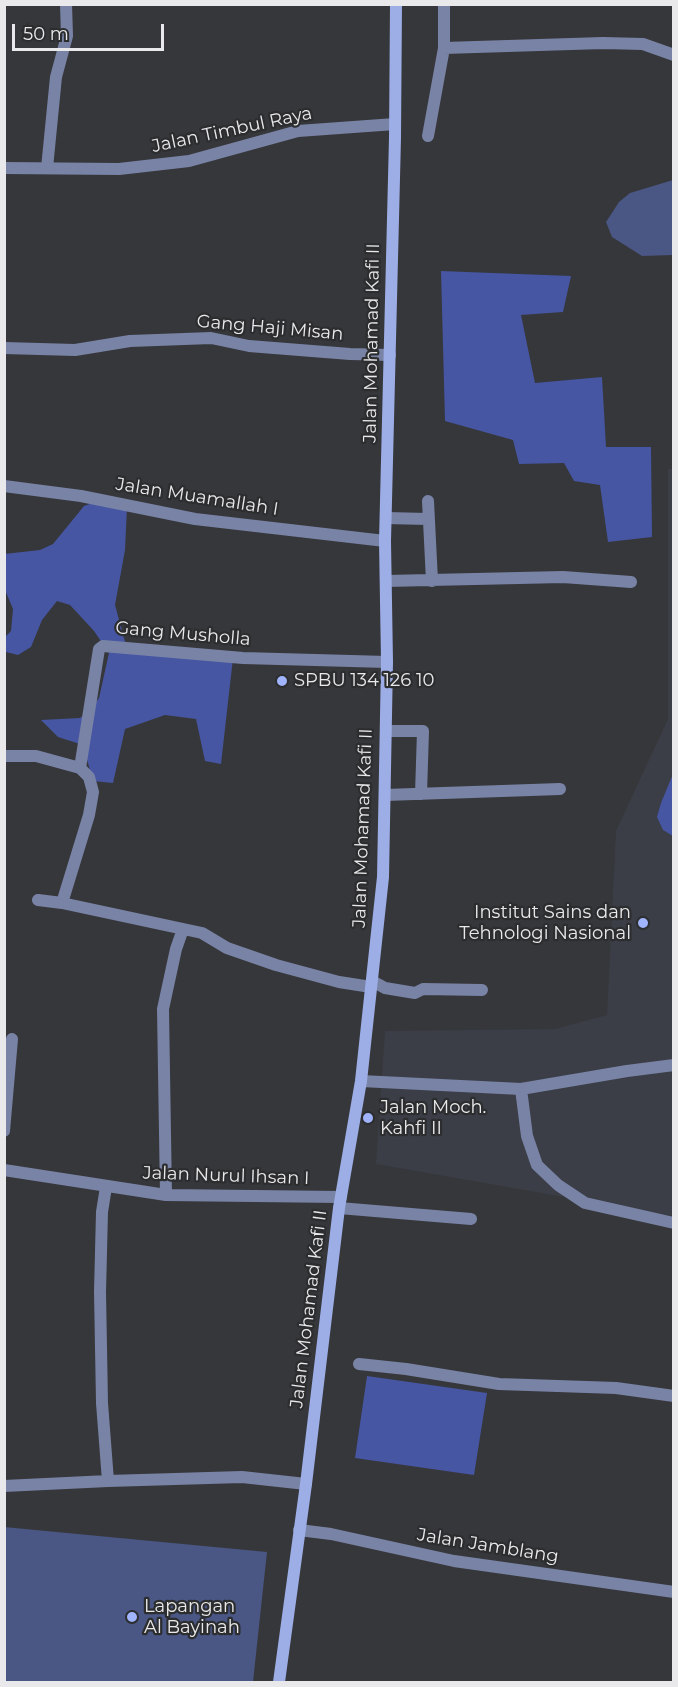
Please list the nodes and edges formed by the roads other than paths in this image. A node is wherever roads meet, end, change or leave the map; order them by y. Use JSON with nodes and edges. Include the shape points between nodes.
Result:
{"nodes":[{"id":1,"x":66,"y":4,"type":"edge"},
{"id":2,"x":396,"y":4,"type":"edge"},
{"id":3,"x":444,"y":4,"type":"edge"},
{"id":4,"x":444,"y":48,"type":"junction"},
{"id":5,"x":674,"y":55,"type":"edge"},
{"id":6,"x":395,"y":124,"type":"junction"},
{"id":7,"x":428,"y":136,"type":"dead end"},
{"id":8,"x":4,"y":168,"type":"edge"},
{"id":9,"x":47,"y":168,"type":"junction"},
{"id":10,"x":4,"y":348,"type":"edge"},
{"id":11,"x":390,"y":354,"type":"junction"},
{"id":12,"x":4,"y":486,"type":"edge"},
{"id":13,"x":428,"y":501,"type":"dead end"},
{"id":14,"x":391,"y":519,"type":"junction"},
{"id":15,"x":425,"y":519,"type":"junction"},
{"id":16,"x":385,"y":541,"type":"junction"},
{"id":17,"x":390,"y":581,"type":"junction"},
{"id":18,"x":428,"y":581,"type":"junction"},
{"id":19,"x":632,"y":582,"type":"dead end"},
{"id":20,"x":387,"y":662,"type":"junction"},
{"id":21,"x":390,"y":731,"type":"junction"},
{"id":22,"x":4,"y":756,"type":"edge"},
{"id":23,"x":80,"y":768,"type":"junction"},
{"id":24,"x":560,"y":789,"type":"dead end"},
{"id":25,"x":389,"y":790,"type":"junction"},
{"id":26,"x":415,"y":790,"type":"junction"},
{"id":27,"x":38,"y":900,"type":"dead end"},
{"id":28,"x":62,"y":903,"type":"junction"},
{"id":29,"x":183,"y":929,"type":"junction"},
{"id":30,"x":372,"y":984,"type":"junction"},
{"id":31,"x":482,"y":990,"type":"dead end"},
{"id":32,"x":12,"y":1039,"type":"dead end"},
{"id":33,"x":674,"y":1065,"type":"edge"},
{"id":34,"x":361,"y":1081,"type":"junction"},
{"id":35,"x":521,"y":1089,"type":"junction"},
{"id":36,"x":4,"y":1131,"type":"edge"},
{"id":37,"x":4,"y":1170,"type":"edge"},
{"id":38,"x":106,"y":1187,"type":"junction"},
{"id":39,"x":166,"y":1195,"type":"junction"},
{"id":40,"x":343,"y":1205,"type":"junction"},
{"id":41,"x":471,"y":1219,"type":"dead end"},
{"id":42,"x":674,"y":1223,"type":"edge"},
{"id":43,"x":359,"y":1364,"type":"dead end"},
{"id":44,"x":674,"y":1396,"type":"edge"},
{"id":45,"x":108,"y":1481,"type":"junction"},
{"id":46,"x":306,"y":1484,"type":"junction"},
{"id":47,"x":4,"y":1486,"type":"edge"},
{"id":48,"x":304,"y":1531,"type":"junction"},
{"id":49,"x":674,"y":1592,"type":"edge"},
{"id":50,"x":281,"y":1682,"type":"edge"}],
"edges":[{"from":1,"to":9,"type":"street","via":[[67,36],[56,77]]},
{"from":2,"to":6,"type":"main road","name":"Jalan Mohamad Kafi II"},
{"from":3,"to":4,"type":"street"},
{"from":4,"to":5,"type":"street","via":[[643,44]]},
{"from":4,"to":7,"type":"street"},
{"from":6,"to":9,"type":"street","name":"Jalan Timbul Raya","via":[[298,131],[189,161],[118,169]]},
{"from":6,"to":11,"type":"main road","name":"Jalan Mohamad Kafi II"},
{"from":8,"to":9,"type":"street","name":"Jalan Timbul Raya"},
{"from":10,"to":11,"type":"street","name":"Gang Haji Misan","via":[[75,350],[130,341],[211,338],[249,346]]},
{"from":11,"to":14,"type":"main road","name":"Jalan Mohamad Kafi II"},
{"from":12,"to":16,"type":"street","name":"Jalan Muamallah I","via":[[81,496],[195,519]]},
{"from":13,"to":15,"type":"street"},
{"from":14,"to":15,"type":"street"},
{"from":14,"to":16,"type":"main road","name":"Jalan Mohamad Kafi II"},
{"from":15,"to":18,"type":"street"},
{"from":16,"to":17,"type":"main road","name":"Jalan Mohamad Kafi II"},
{"from":17,"to":18,"type":"street"},
{"from":17,"to":20,"type":"main road","name":"Jalan Mohamad Kafi II"},
{"from":18,"to":19,"type":"street","via":[[563,577]]},
{"from":20,"to":21,"type":"main road","name":"Jalan Mohamad Kafi II"},
{"from":20,"to":23,"type":"street","name":"Gang Musholla","via":[[243,658],[103,646],[99,649]]},
{"from":21,"to":25,"type":"main road","name":"Jalan Mohamad Kafi II"},
{"from":21,"to":26,"type":"street","via":[[423,731]]},
{"from":22,"to":23,"type":"street","via":[[36,756]]},
{"from":23,"to":28,"type":"street","via":[[89,777],[93,792]]},
{"from":24,"to":26,"type":"street"},
{"from":25,"to":26,"type":"street"},
{"from":25,"to":30,"type":"main road","name":"Jalan Mohamad Kafi II"},
{"from":27,"to":28,"type":"street"},
{"from":28,"to":29,"type":"street"},
{"from":29,"to":30,"type":"street","via":[[202,933],[227,948],[276,965],[339,982]]},
{"from":29,"to":39,"type":"street","via":[[163,1009]]},
{"from":30,"to":31,"type":"street","via":[[415,993],[423,989]]},
{"from":30,"to":34,"type":"main road","name":"Jalan Mohamad Kafi II"},
{"from":32,"to":36,"type":"street"},
{"from":33,"to":35,"type":"street"},
{"from":34,"to":35,"type":"street"},
{"from":34,"to":40,"type":"main road","name":"Jalan Mohamad Kafi II"},
{"from":35,"to":42,"type":"street","via":[[527,1136],[537,1165],[558,1185],[585,1203]]},
{"from":37,"to":38,"type":"street","name":"Jalan Nurul Ihsan I"},
{"from":38,"to":39,"type":"street","name":"Jalan Nurul Ihsan I"},
{"from":38,"to":45,"type":"street","via":[[100,1292]]},
{"from":39,"to":40,"type":"street","name":"Jalan Nurul Ihsan I"},
{"from":40,"to":41,"type":"street","name":"Jalan Nurul Ihsan I"},
{"from":40,"to":46,"type":"main road","name":"Jalan Mohamad Kafi II"},
{"from":43,"to":44,"type":"street","via":[[500,1384],[616,1388]]},
{"from":45,"to":46,"type":"street","via":[[242,1477]]},
{"from":45,"to":47,"type":"street"},
{"from":46,"to":48,"type":"main road","name":"Jalan Mohamad Kafi II"},
{"from":48,"to":49,"type":"street","name":"Jalan Jamblang","via":[[454,1561]]},
{"from":48,"to":50,"type":"main road","name":"Jalan Mohamad Kafi II"}]}
